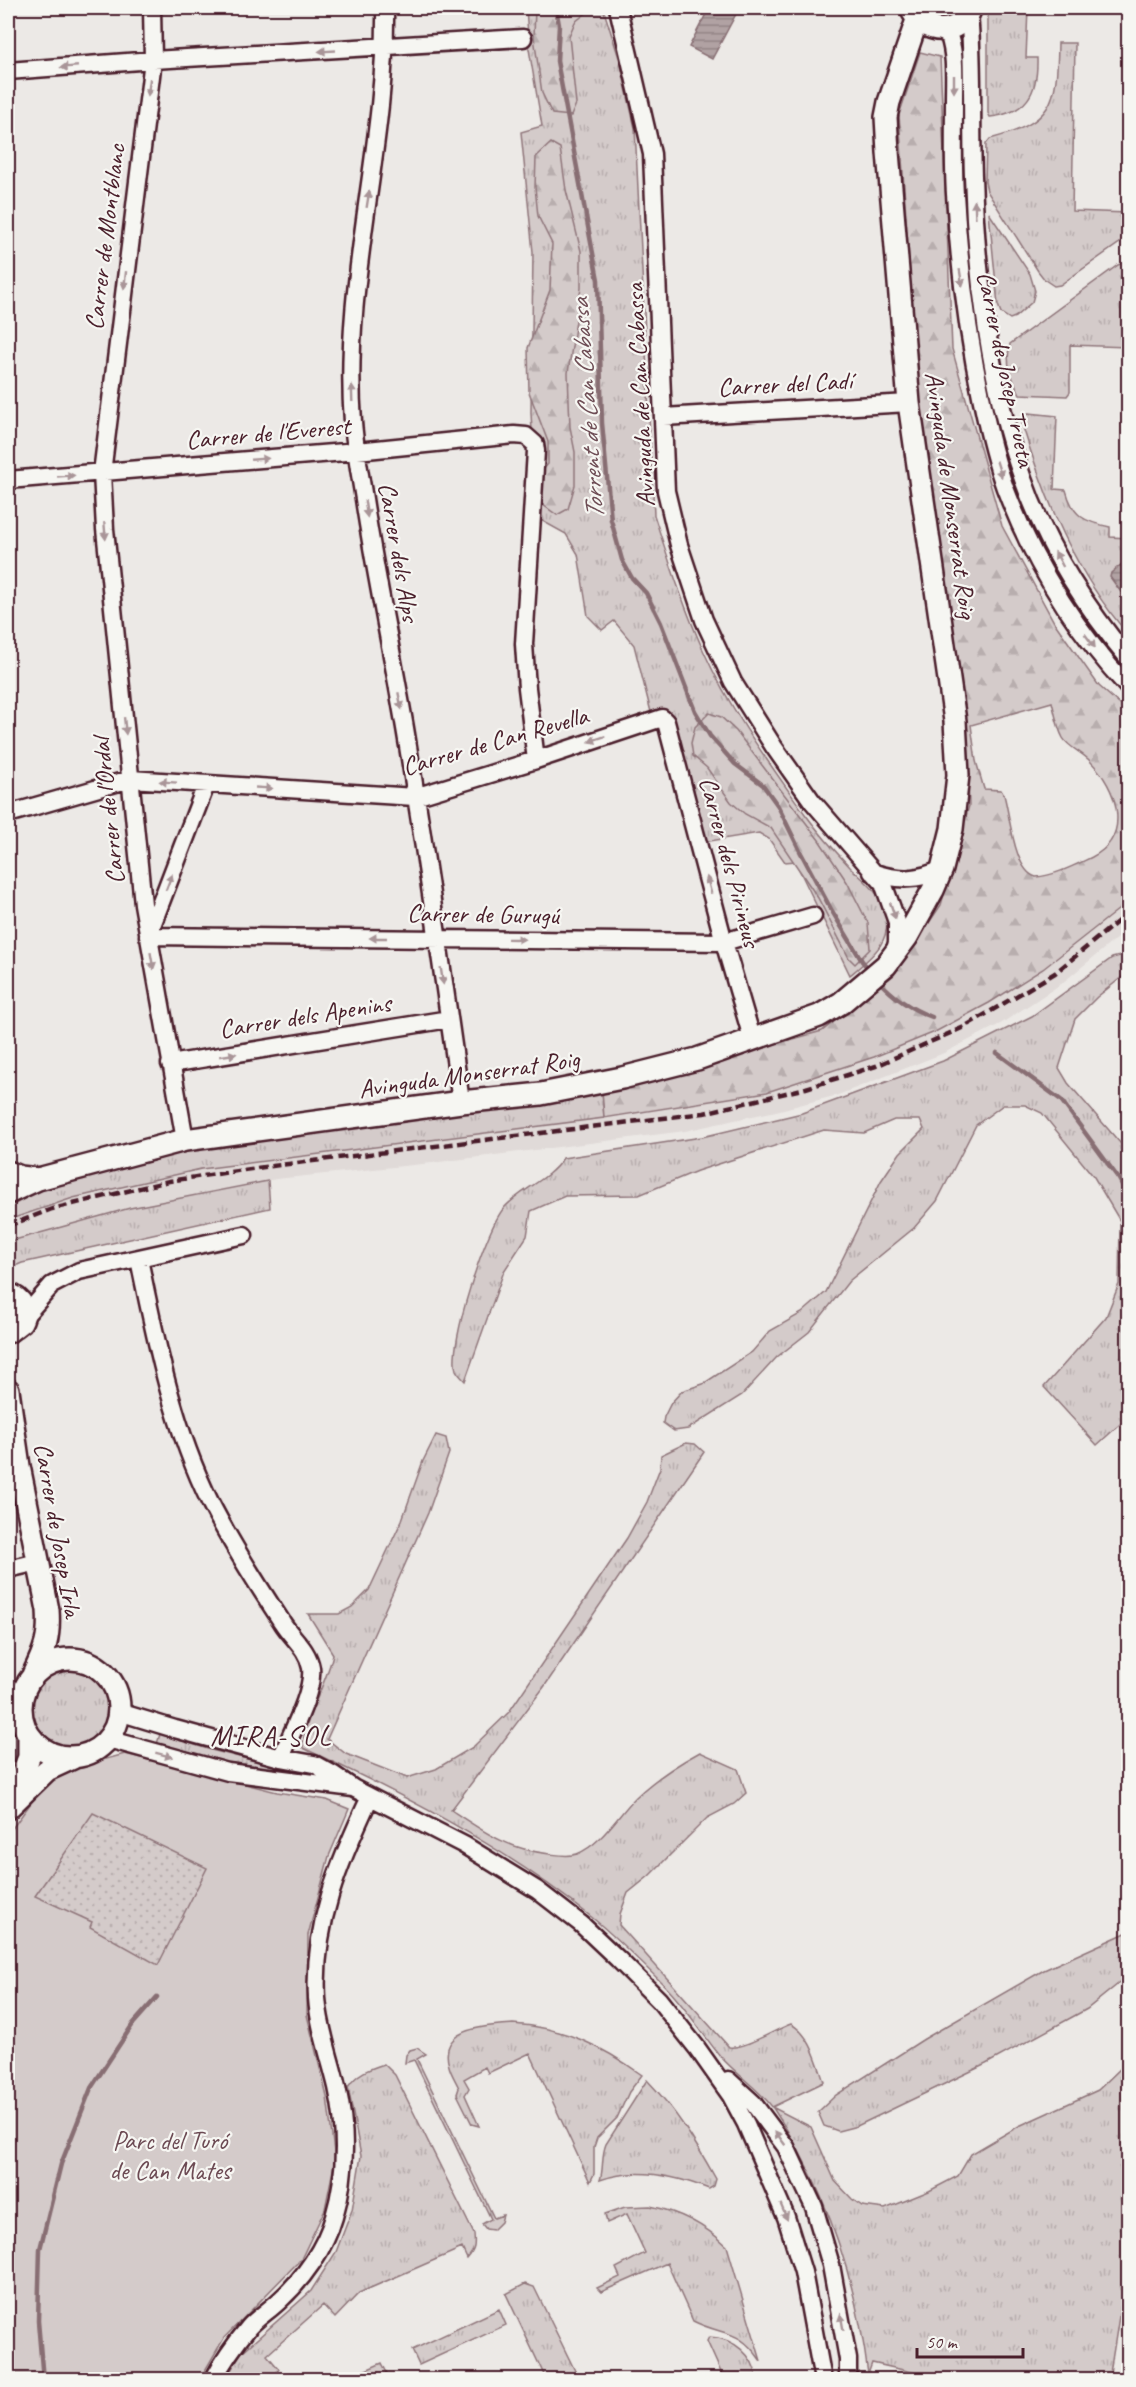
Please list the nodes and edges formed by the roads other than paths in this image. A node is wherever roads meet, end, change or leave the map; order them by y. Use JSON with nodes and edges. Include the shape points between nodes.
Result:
{"nodes":[{"id":1,"x":152,"y":8,"type":"edge"},
{"id":2,"x":385,"y":8,"type":"edge"},
{"id":3,"x":618,"y":8,"type":"edge"},
{"id":4,"x":970,"y":10,"type":"edge"},
{"id":5,"x":914,"y":14,"type":"edge"},
{"id":6,"x":940,"y":30,"type":"junction"},
{"id":7,"x":523,"y":38,"type":"dead end"},
{"id":8,"x":385,"y":48,"type":"junction"},
{"id":9,"x":153,"y":60,"type":"junction"},
{"id":10,"x":8,"y":71,"type":"edge"},
{"id":11,"x":909,"y":403,"type":"junction"},
{"id":12,"x":663,"y":417,"type":"junction"},
{"id":13,"x":357,"y":451,"type":"junction"},
{"id":14,"x":102,"y":473,"type":"junction"},
{"id":15,"x":8,"y":480,"type":"edge"},
{"id":16,"x":1128,"y":658,"type":"edge"},
{"id":17,"x":1128,"y":687,"type":"edge"},
{"id":18,"x":652,"y":720,"type":"joint"},
{"id":19,"x":536,"y":760,"type":"junction"},
{"id":20,"x":130,"y":779,"type":"junction"},
{"id":21,"x":206,"y":785,"type":"junction"},
{"id":22,"x":415,"y":796,"type":"junction"},
{"id":23,"x":8,"y":814,"type":"edge"},
{"id":24,"x":942,"y":869,"type":"junction"},
{"id":25,"x":872,"y":871,"type":"junction"},
{"id":26,"x":813,"y":916,"type":"dead end"},
{"id":27,"x":148,"y":936,"type":"junction"},
{"id":28,"x":437,"y":938,"type":"junction"},
{"id":29,"x":724,"y":942,"type":"junction"},
{"id":30,"x":890,"y":961,"type":"junction"},
{"id":31,"x":449,"y":1019,"type":"junction"},
{"id":32,"x":750,"y":1030,"type":"dead end"},
{"id":33,"x":170,"y":1064,"type":"junction"},
{"id":34,"x":461,"y":1102,"type":"junction"},
{"id":35,"x":185,"y":1140,"type":"junction"},
{"id":36,"x":8,"y":1172,"type":"edge"},
{"id":37,"x":38,"y":1179,"type":"junction"},
{"id":38,"x":8,"y":1193,"type":"edge"},
{"id":39,"x":244,"y":1235,"type":"dead end"},
{"id":40,"x":139,"y":1259,"type":"junction"},
{"id":41,"x":12,"y":1312,"type":"edge"},
{"id":42,"x":8,"y":1390,"type":"edge"},
{"id":43,"x":38,"y":1562,"type":"junction"},
{"id":44,"x":8,"y":1569,"type":"edge"},
{"id":45,"x":48,"y":1610,"type":"junction"},
{"id":46,"x":85,"y":1661,"type":"junction"},
{"id":47,"x":32,"y":1676,"type":"junction"},
{"id":48,"x":119,"y":1712,"type":"junction"},
{"id":49,"x":29,"y":1737,"type":"junction"},
{"id":50,"x":108,"y":1739,"type":"junction"},
{"id":51,"x":76,"y":1757,"type":"junction"},
{"id":52,"x":281,"y":1758,"type":"junction"},
{"id":53,"x":352,"y":1788,"type":"junction"},
{"id":54,"x":369,"y":1797,"type":"junction"},
{"id":55,"x":9,"y":1806,"type":"edge"},
{"id":56,"x":697,"y":2048,"type":"junction"},
{"id":57,"x":213,"y":2379,"type":"edge"},
{"id":58,"x":823,"y":2379,"type":"edge"},
{"id":59,"x":848,"y":2379,"type":"edge"}],
"edges":[{"from":1,"to":9,"type":"street","name":"Carrer de Montblanc"},
{"from":2,"to":8,"type":"street","name":"Carrer dels Alps"},
{"from":3,"to":12,"type":"street","name":"Avinguda de Can Cabassa","via":[[652,154]]},
{"from":4,"to":6,"type":"street","via":[[954,27]]},
{"from":16,"to":4,"type":"street","name":"Carrer de Josep Trueta","one_way":true,"via":[[1066,572],[1023,481],[1011,442],[978,263]]},
{"from":5,"to":6,"type":"street","via":[[924,26]]},
{"from":5,"to":11,"type":"street","name":"Avinguda de Monserrat Roig","via":[[886,117]]},
{"from":6,"to":17,"type":"street","name":"Carrer de Josep Trueta","one_way":true,"via":[[949,36],[954,58],[959,265],[992,447],[1005,488],[1055,592],[1090,643]]},
{"from":7,"to":8,"type":"street"},
{"from":8,"to":9,"type":"street","one_way":true},
{"from":13,"to":8,"type":"street","name":"Carrer dels Alps","one_way":true,"via":[[350,348]]},
{"from":9,"to":10,"type":"street","one_way":true},
{"from":9,"to":14,"type":"street","name":"Carrer de Montblanc","one_way":true},
{"from":11,"to":12,"type":"street","name":"Carrer del Cadí"},
{"from":11,"to":24,"type":"street","name":"Avinguda de Monserrat Roig","via":[[957,751],[952,829]]},
{"from":12,"to":25,"type":"street","name":"Avinguda de Can Cabassa","via":[[666,491],[704,620],[734,682],[774,747],[812,801]]},
{"from":14,"to":13,"type":"street","name":"Carrer de l'Everest","one_way":true},
{"from":13,"to":19,"type":"street","name":"Carrer de l'Everest","via":[[514,435],[522,435],[535,444],[524,644]]},
{"from":13,"to":22,"type":"street","name":"Carrer dels Alps","one_way":true},
{"from":15,"to":14,"type":"street","name":"Carrer de l'Everest","one_way":true},
{"from":14,"to":20,"type":"street","name":"Carrer de l'Ordal","one_way":true},
{"from":18,"to":19,"type":"street","name":"Carrer de Can Revella","one_way":true},
{"from":29,"to":18,"type":"street","name":"Carrer dels Pirineus","one_way":true,"via":[[666,722],[662,718]]},
{"from":19,"to":22,"type":"street","name":"Carrer de Can Revella"},
{"from":21,"to":20,"type":"street","name":"Carrer de Can Revella","one_way":true},
{"from":20,"to":23,"type":"street"},
{"from":20,"to":27,"type":"street","name":"Carrer de l'Ordal"},
{"from":21,"to":22,"type":"street","name":"Carrer de Can Revella","one_way":true},
{"from":27,"to":21,"type":"street","one_way":true},
{"from":22,"to":28,"type":"street","name":"Carrer dels Alps"},
{"from":24,"to":25,"type":"street","via":[[916,879],[887,877]]},
{"from":24,"to":30,"type":"street","name":"Avinguda de Monserrat Roig","via":[[918,919]]},
{"from":25,"to":30,"type":"street","name":"Avinguda de Can Cabassa","one_way":true,"via":[[883,884],[897,922],[897,942]]},
{"from":26,"to":29,"type":"street","name":"Carrer de Gurugú"},
{"from":28,"to":27,"type":"street","name":"Carrer de Gurugú","one_way":true},
{"from":27,"to":33,"type":"street","name":"Carrer de l'Ordal","one_way":true},
{"from":28,"to":29,"type":"street","name":"Carrer de Gurugú","one_way":true},
{"from":28,"to":31,"type":"street","name":"Carrer dels Alps","one_way":true},
{"from":29,"to":32,"type":"street","name":"Carrer dels Pirineus"},
{"from":30,"to":34,"type":"street","name":"Avinguda Monserrat Roig","via":[[858,990],[819,1016],[697,1059],[553,1092]]},
{"from":33,"to":31,"type":"street","name":"Carrer dels Apenins","one_way":true},
{"from":31,"to":34,"type":"street","name":"Carrer dels Alps"},
{"from":33,"to":35,"type":"street","name":"Carrer de l'Ordal"},
{"from":34,"to":35,"type":"street","name":"Avinguda Monserrat Roig"},
{"from":35,"to":37,"type":"street","name":"Avinguda Monserrat Roig"},
{"from":36,"to":37,"type":"street","name":"Avinguda Monserrat Roig"},
{"from":37,"to":38,"type":"street","name":"Avinguda Monserrat Roig"},
{"from":39,"to":40,"type":"street"},
{"from":40,"to":41,"type":"street","via":[[62,1278],[43,1295]]},
{"from":40,"to":52,"type":"street","via":[[167,1388],[210,1503],[246,1568],[304,1650],[310,1665],[310,1687]]},
{"from":42,"to":43,"type":"street","name":"Carrer de Josep Irla"},
{"from":43,"to":44,"type":"street"},
{"from":43,"to":45,"type":"street","name":"Carrer de Josep Irla"},
{"from":45,"to":46,"type":"street","via":[[68,1645]]},
{"from":45,"to":47,"type":"street","name":"Carrer de Josep Irla","via":[[50,1631]]},
{"from":46,"to":47,"type":"street","via":[[57,1660]]},
{"from":46,"to":48,"type":"street","via":[[101,1670],[113,1684]]},
{"from":47,"to":49,"type":"street","via":[[21,1701],[23,1725]]},
{"from":48,"to":50,"type":"street"},
{"from":48,"to":52,"type":"street"},
{"from":49,"to":51,"type":"street","via":[[50,1754]]},
{"from":49,"to":55,"type":"street","via":[[29,1757]]},
{"from":50,"to":51,"type":"street","via":[[94,1751]]},
{"from":50,"to":53,"type":"street","one_way":true,"via":[[228,1772]]},
{"from":51,"to":55,"type":"street","via":[[47,1770]]},
{"from":52,"to":53,"type":"street","via":[[314,1764]]},
{"from":53,"to":54,"type":"street"},
{"from":54,"to":56,"type":"street","via":[[464,1845],[537,1890],[618,1959],[659,2000]]},
{"from":54,"to":57,"type":"street","via":[[333,1879],[317,1960],[317,1999],[344,2126],[345,2163],[333,2220],[297,2284],[251,2325]]},
{"from":56,"to":58,"type":"street","one_way":true,"via":[[746,2124],[786,2217],[803,2272]]},
{"from":59,"to":56,"type":"street","one_way":true,"via":[[831,2265],[814,2207],[796,2167],[753,2103]]}]}
